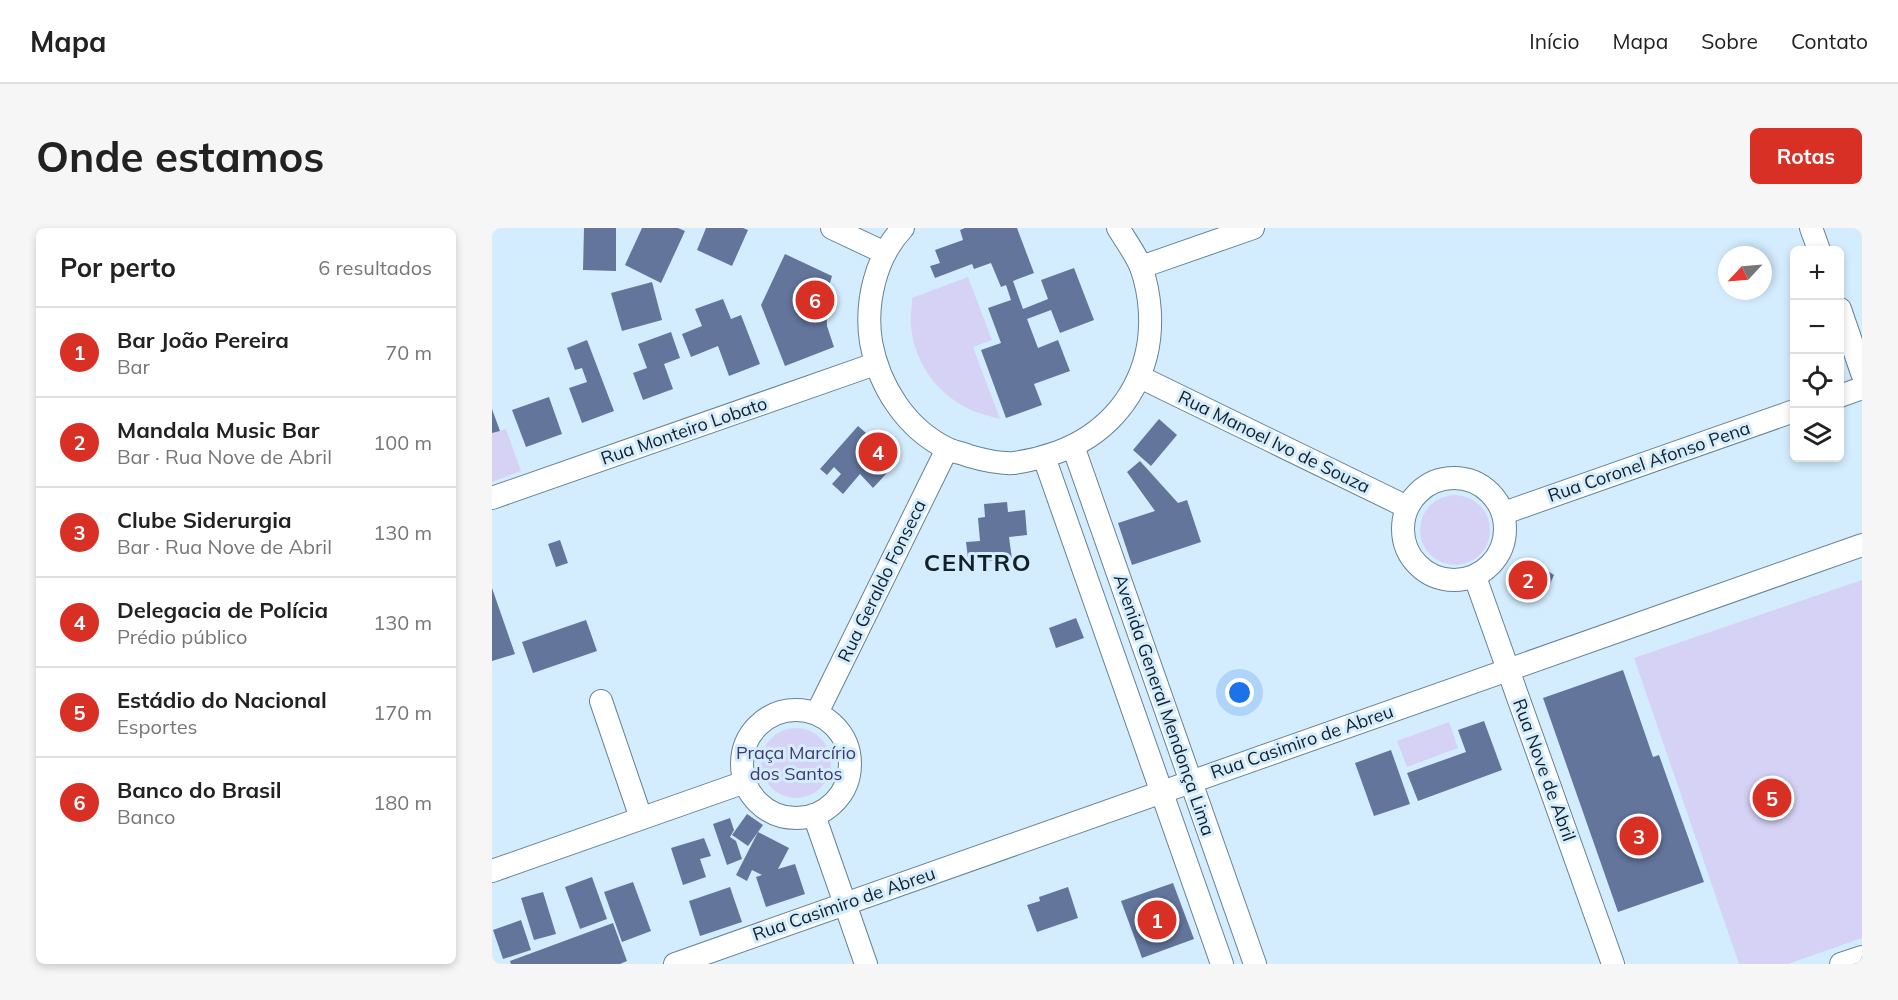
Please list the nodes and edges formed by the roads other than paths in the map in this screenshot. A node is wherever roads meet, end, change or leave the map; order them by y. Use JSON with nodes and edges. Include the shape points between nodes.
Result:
{"nodes":[{"id":1,"x":832,"y":228,"type":"edge"},
{"id":2,"x":903,"y":228,"type":"edge"},
{"id":3,"x":1118,"y":228,"type":"edge"},
{"id":4,"x":1253,"y":228,"type":"edge"},
{"id":5,"x":1811,"y":228,"type":"edge"},
{"id":6,"x":1818,"y":246,"type":"edge"},
{"id":7,"x":885,"y":253,"type":"junction"},
{"id":8,"x":1141,"y":267,"type":"junction"},
{"id":9,"x":1844,"y":323,"type":"edge"},
{"id":10,"x":875,"y":364,"type":"junction"},
{"id":11,"x":1862,"y":373,"type":"edge"},
{"id":12,"x":1140,"y":377,"type":"junction"},
{"id":13,"x":1862,"y":388,"type":"edge"},
{"id":14,"x":1844,"y":394,"type":"edge"},
{"id":15,"x":1790,"y":412,"type":"edge"},
{"id":16,"x":1073,"y":446,"type":"junction"},
{"id":17,"x":947,"y":448,"type":"junction"},
{"id":18,"x":1044,"y":457,"type":"junction"},
{"id":19,"x":492,"y":498,"type":"edge"},
{"id":20,"x":1407,"y":507,"type":"junction"},
{"id":21,"x":1504,"y":513,"type":"junction"},
{"id":22,"x":1862,"y":545,"type":"edge"},
{"id":23,"x":1475,"y":577,"type":"junction"},
{"id":24,"x":1508,"y":670,"type":"junction"},
{"id":25,"x":601,"y":701,"type":"dead end"},
{"id":26,"x":817,"y":712,"type":"junction"},
{"id":27,"x":744,"y":782,"type":"junction"},
{"id":28,"x":1191,"y":782,"type":"junction"},
{"id":29,"x":1162,"y":792,"type":"junction"},
{"id":30,"x":814,"y":815,"type":"junction"},
{"id":31,"x":641,"y":818,"type":"junction"},
{"id":32,"x":492,"y":871,"type":"edge"},
{"id":33,"x":845,"y":904,"type":"junction"},
{"id":34,"x":1862,"y":957,"type":"edge"},
{"id":35,"x":675,"y":964,"type":"edge"},
{"id":36,"x":866,"y":964,"type":"edge"},
{"id":37,"x":1222,"y":964,"type":"edge"},
{"id":38,"x":1255,"y":964,"type":"edge"},
{"id":39,"x":1613,"y":964,"type":"edge"},
{"id":40,"x":1841,"y":964,"type":"edge"}],
"edges":[{"from":1,"to":7,"type":"street"},
{"from":2,"to":7,"type":"street"},
{"from":3,"to":8,"type":"street"},
{"from":4,"to":8,"type":"street"},
{"from":5,"to":6,"type":"street"},
{"from":7,"to":10,"type":"street","via":[[873,285],[869,326]]},
{"from":8,"to":12,"type":"street","via":[[1150,306],[1149,342]]},
{"from":9,"to":11,"type":"street"},
{"from":10,"to":17,"type":"street","via":[[892,400],[917,428]]},
{"from":10,"to":19,"type":"street","name":"Rua Monteiro Lobato"},
{"from":12,"to":16,"type":"street","via":[[1119,410],[1097,433]]},
{"from":12,"to":20,"type":"street","name":"Rua Manoel Ivo de Souza"},
{"from":13,"to":14,"type":"street"},
{"from":15,"to":21,"type":"street","name":"Rua Coronel Afonso Pena"},
{"from":16,"to":18,"type":"street"},
{"from":16,"to":28,"type":"street","name":"Avenida General Mendonça Lima"},
{"from":17,"to":18,"type":"street","via":[[983,460],[1013,463]]},
{"from":17,"to":26,"type":"street","name":"Rua Geraldo Fonseca"},
{"from":18,"to":29,"type":"street","name":"Avenida General Mendonça Lima"},
{"from":20,"to":21,"type":"street","via":[[1424,487],[1456,477],[1486,489]]},
{"from":20,"to":23,"type":"street","via":[[1402,532],[1414,561],[1427,573],[1442,579],[1459,581]]},
{"from":21,"to":23,"type":"street","via":[[1504,545],[1488,569]]},
{"from":22,"to":24,"type":"street","name":"Rua Casimiro de Abreu"},
{"from":23,"to":24,"type":"street","name":"Rua Nove de Abril"},
{"from":24,"to":28,"type":"street","name":"Rua Casimiro de Abreu"},
{"from":24,"to":39,"type":"street","name":"Rua Nove de Abril"},
{"from":25,"to":31,"type":"street"},
{"from":26,"to":27,"type":"street","via":[[780,712],[758,725],[744,747]]},
{"from":26,"to":30,"type":"street","via":[[843,736],[850,772],[833,804]]},
{"from":27,"to":30,"type":"street","via":[[756,801],[774,814],[796,818]]},
{"from":27,"to":31,"type":"street"},
{"from":28,"to":29,"type":"street","name":"Rua Casimiro de Abreu"},
{"from":28,"to":38,"type":"street","name":"Avenida General Mendonça Lima"},
{"from":29,"to":33,"type":"street","name":"Rua Casimiro de Abreu"},
{"from":29,"to":37,"type":"street","name":"Avenida General Mendonça Lima"},
{"from":30,"to":33,"type":"street"},
{"from":31,"to":32,"type":"street"},
{"from":33,"to":35,"type":"street","name":"Rua Casimiro de Abreu"},
{"from":33,"to":36,"type":"street"},
{"from":34,"to":40,"type":"street"}]}
